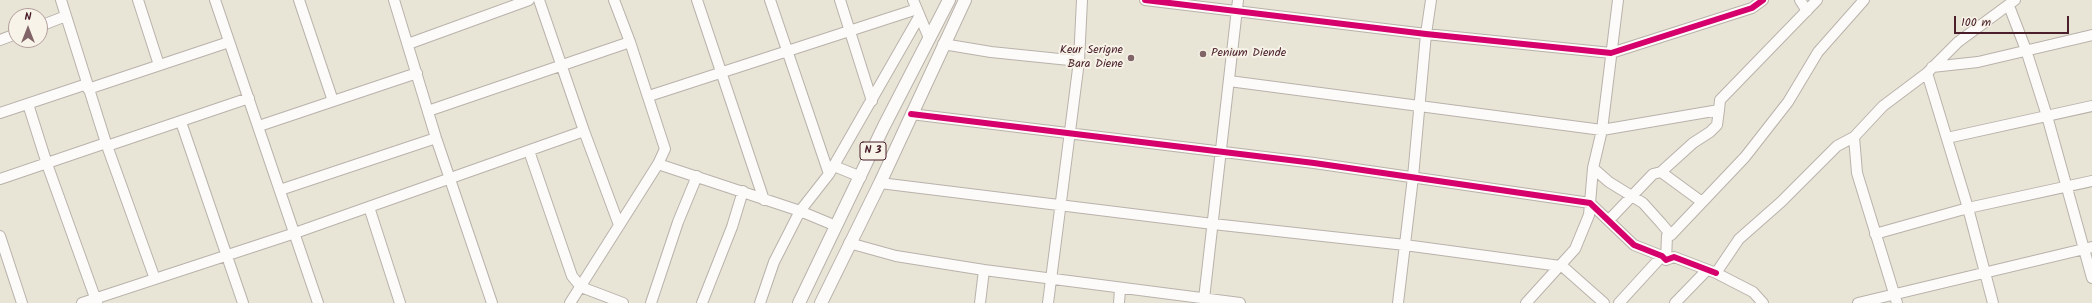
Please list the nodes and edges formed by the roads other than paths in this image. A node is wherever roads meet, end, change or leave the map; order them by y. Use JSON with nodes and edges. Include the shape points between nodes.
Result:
{"nodes":[{"id":1,"x":61,"y":0,"type":"edge"},
{"id":2,"x":138,"y":0,"type":"edge"},
{"id":3,"x":215,"y":0,"type":"edge"},
{"id":4,"x":299,"y":0,"type":"edge"},
{"id":5,"x":394,"y":0,"type":"edge"},
{"id":6,"x":529,"y":0,"type":"edge"},
{"id":7,"x":539,"y":0,"type":"edge"},
{"id":8,"x":614,"y":0,"type":"edge"},
{"id":9,"x":697,"y":0,"type":"edge"},
{"id":10,"x":770,"y":0,"type":"edge"},
{"id":11,"x":840,"y":0,"type":"edge"},
{"id":12,"x":949,"y":0,"type":"edge"},
{"id":13,"x":965,"y":0,"type":"edge"},
{"id":14,"x":1082,"y":0,"type":"edge"},
{"id":15,"x":1145,"y":0,"type":"edge"},
{"id":16,"x":1238,"y":0,"type":"edge"},
{"id":17,"x":1432,"y":0,"type":"edge"},
{"id":18,"x":1618,"y":0,"type":"edge"},
{"id":19,"x":1763,"y":0,"type":"edge"},
{"id":20,"x":1800,"y":0,"type":"edge"},
{"id":21,"x":1817,"y":0,"type":"edge"},
{"id":22,"x":1864,"y":0,"type":"edge"},
{"id":23,"x":1163,"y":1,"type":"edge"},
{"id":24,"x":2012,"y":3,"type":"edge"},
{"id":25,"x":916,"y":9,"type":"edge"},
{"id":26,"x":1237,"y":11,"type":"junction"},
{"id":27,"x":1807,"y":11,"type":"junction"},
{"id":28,"x":66,"y":16,"type":"junction"},
{"id":29,"x":48,"y":23,"type":"edge"},
{"id":30,"x":850,"y":30,"type":"junction"},
{"id":31,"x":1426,"y":34,"type":"junction"},
{"id":32,"x":2092,"y":35,"type":"edge"},
{"id":33,"x":929,"y":38,"type":"junction"},
{"id":34,"x":229,"y":42,"type":"junction"},
{"id":35,"x":630,"y":42,"type":"junction"},
{"id":36,"x":408,"y":44,"type":"junction"},
{"id":37,"x":943,"y":44,"type":"junction"},
{"id":38,"x":2026,"y":50,"type":"junction"},
{"id":39,"x":786,"y":51,"type":"junction"},
{"id":40,"x":1611,"y":53,"type":"junction"},
{"id":41,"x":1079,"y":61,"type":"junction"},
{"id":42,"x":159,"y":65,"type":"junction"},
{"id":43,"x":561,"y":66,"type":"junction"},
{"id":44,"x":1930,"y":70,"type":"junction"},
{"id":45,"x":721,"y":72,"type":"junction"},
{"id":46,"x":417,"y":73,"type":"junction"},
{"id":47,"x":1229,"y":81,"type":"junction"},
{"id":48,"x":88,"y":86,"type":"junction"},
{"id":49,"x":649,"y":96,"type":"junction"},
{"id":50,"x":249,"y":98,"type":"junction"},
{"id":51,"x":333,"y":101,"type":"junction"},
{"id":52,"x":872,"y":101,"type":"junction"},
{"id":53,"x":28,"y":104,"type":"junction"},
{"id":54,"x":1419,"y":106,"type":"junction"},
{"id":55,"x":2092,"y":106,"type":"edge"},
{"id":56,"x":1718,"y":110,"type":"junction"},
{"id":57,"x":428,"y":111,"type":"junction"},
{"id":58,"x":0,"y":113,"type":"edge"},
{"id":59,"x":911,"y":114,"type":"junction"},
{"id":60,"x":2047,"y":116,"type":"junction"},
{"id":61,"x":181,"y":122,"type":"junction"},
{"id":62,"x":259,"y":126,"type":"junction"},
{"id":63,"x":1602,"y":130,"type":"junction"},
{"id":64,"x":584,"y":132,"type":"junction"},
{"id":65,"x":1068,"y":134,"type":"junction"},
{"id":66,"x":1854,"y":137,"type":"junction"},
{"id":67,"x":436,"y":138,"type":"junction"},
{"id":68,"x":1947,"y":138,"type":"junction"},
{"id":69,"x":107,"y":145,"type":"junction"},
{"id":70,"x":529,"y":151,"type":"junction"},
{"id":71,"x":1221,"y":152,"type":"junction"},
{"id":72,"x":47,"y":164,"type":"junction"},
{"id":73,"x":658,"y":164,"type":"junction"},
{"id":74,"x":1593,"y":168,"type":"junction"},
{"id":75,"x":832,"y":170,"type":"junction"},
{"id":76,"x":1661,"y":172,"type":"junction"},
{"id":77,"x":697,"y":176,"type":"junction"},
{"id":78,"x":861,"y":177,"type":"junction"},
{"id":79,"x":1414,"y":177,"type":"junction"},
{"id":80,"x":450,"y":178,"type":"junction"},
{"id":81,"x":0,"y":179,"type":"edge"},
{"id":82,"x":2092,"y":180,"type":"edge"},
{"id":83,"x":880,"y":183,"type":"junction"},
{"id":84,"x":2067,"y":186,"type":"junction"},
{"id":85,"x":280,"y":190,"type":"junction"},
{"id":86,"x":743,"y":191,"type":"junction"},
{"id":87,"x":1631,"y":196,"type":"junction"},
{"id":88,"x":764,"y":200,"type":"junction"},
{"id":89,"x":1702,"y":202,"type":"junction"},
{"id":90,"x":1590,"y":203,"type":"junction"},
{"id":91,"x":1060,"y":205,"type":"junction"},
{"id":92,"x":369,"y":207,"type":"junction"},
{"id":93,"x":1968,"y":208,"type":"junction"},
{"id":94,"x":800,"y":211,"type":"junction"},
{"id":95,"x":1609,"y":220,"type":"junction"},
{"id":96,"x":619,"y":224,"type":"junction"},
{"id":97,"x":1213,"y":224,"type":"junction"},
{"id":98,"x":836,"y":226,"type":"junction"},
{"id":99,"x":295,"y":233,"type":"junction"},
{"id":100,"x":1875,"y":234,"type":"junction"},
{"id":101,"x":1671,"y":235,"type":"junction"},
{"id":102,"x":0,"y":236,"type":"edge"},
{"id":103,"x":849,"y":243,"type":"junction"},
{"id":104,"x":1405,"y":244,"type":"junction"},
{"id":105,"x":2088,"y":248,"type":"edge"},
{"id":106,"x":227,"y":256,"type":"junction"},
{"id":107,"x":1664,"y":258,"type":"junction"},
{"id":108,"x":1560,"y":265,"type":"junction"},
{"id":109,"x":984,"y":270,"type":"junction"},
{"id":110,"x":1711,"y":271,"type":"junction"},
{"id":111,"x":1985,"y":272,"type":"junction"},
{"id":112,"x":2092,"y":278,"type":"edge"},
{"id":113,"x":155,"y":279,"type":"junction"},
{"id":114,"x":1051,"y":280,"type":"junction"},
{"id":115,"x":581,"y":287,"type":"junction"},
{"id":116,"x":1120,"y":289,"type":"junction"},
{"id":117,"x":1204,"y":298,"type":"junction"},
{"id":118,"x":1896,"y":298,"type":"edge"},
{"id":119,"x":96,"y":301,"type":"edge"},
{"id":120,"x":22,"y":303,"type":"edge"},
{"id":121,"x":82,"y":303,"type":"edge"},
{"id":122,"x":243,"y":303,"type":"edge"},
{"id":123,"x":318,"y":303,"type":"edge"},
{"id":124,"x":400,"y":303,"type":"edge"},
{"id":125,"x":492,"y":303,"type":"edge"},
{"id":126,"x":570,"y":303,"type":"edge"},
{"id":127,"x":623,"y":303,"type":"edge"},
{"id":128,"x":651,"y":303,"type":"edge"},
{"id":129,"x":702,"y":303,"type":"edge"},
{"id":130,"x":760,"y":303,"type":"edge"},
{"id":131,"x":799,"y":303,"type":"edge"},
{"id":132,"x":821,"y":303,"type":"edge"},
{"id":133,"x":980,"y":303,"type":"edge"},
{"id":134,"x":1048,"y":303,"type":"edge"},
{"id":135,"x":1119,"y":303,"type":"edge"},
{"id":136,"x":1240,"y":303,"type":"edge"},
{"id":137,"x":1398,"y":303,"type":"edge"},
{"id":138,"x":1526,"y":303,"type":"edge"},
{"id":139,"x":1604,"y":303,"type":"edge"},
{"id":140,"x":1619,"y":303,"type":"edge"},
{"id":141,"x":1675,"y":303,"type":"edge"},
{"id":142,"x":1763,"y":303,"type":"edge"},
{"id":143,"x":1858,"y":303,"type":"edge"},
{"id":144,"x":1993,"y":303,"type":"edge"}],
"edges":[{"from":1,"to":28,"type":"street"},
{"from":2,"to":42,"type":"street"},
{"from":3,"to":34,"type":"street"},
{"from":4,"to":51,"type":"street"},
{"from":5,"to":36,"type":"street"},
{"from":6,"to":36,"type":"street"},
{"from":7,"to":43,"type":"street"},
{"from":8,"to":35,"type":"street"},
{"from":9,"to":45,"type":"street"},
{"from":10,"to":39,"type":"street"},
{"from":11,"to":30,"type":"street"},
{"from":12,"to":33,"type":"main road","number":"N 3"},
{"from":13,"to":37,"type":"main road","number":"N 3"},
{"from":14,"to":41,"type":"street"},
{"from":15,"to":23,"type":"street"},
{"from":16,"to":26,"type":"street"},
{"from":17,"to":31,"type":"street"},
{"from":18,"to":40,"type":"street"},
{"from":19,"to":40,"type":"street","via":[[1752,8]]},
{"from":20,"to":27,"type":"street"},
{"from":21,"to":27,"type":"street"},
{"from":22,"to":89,"type":"street","via":[[1818,52],[1788,102],[1745,157]]},
{"from":23,"to":26,"type":"street"},
{"from":24,"to":38,"type":"street"},
{"from":24,"to":44,"type":"street","via":[[1958,42]]},
{"from":25,"to":30,"type":"street"},
{"from":25,"to":33,"type":"street"},
{"from":25,"to":52,"type":"street"},
{"from":26,"to":31,"type":"street"},
{"from":26,"to":47,"type":"street"},
{"from":27,"to":56,"type":"street","via":[[1720,100]]},
{"from":28,"to":29,"type":"street"},
{"from":28,"to":48,"type":"street"},
{"from":30,"to":39,"type":"street"},
{"from":30,"to":52,"type":"street"},
{"from":31,"to":40,"type":"street"},
{"from":31,"to":54,"type":"street"},
{"from":32,"to":38,"type":"street"},
{"from":33,"to":78,"type":"main road","number":"N 3"},
{"from":34,"to":42,"type":"street"},
{"from":34,"to":50,"type":"street"},
{"from":35,"to":43,"type":"street"},
{"from":35,"to":49,"type":"street"},
{"from":36,"to":46,"type":"street"},
{"from":37,"to":41,"type":"street","via":[[998,53]]},
{"from":37,"to":59,"type":"main road","number":"N 3"},
{"from":38,"to":44,"type":"street"},
{"from":38,"to":60,"type":"street"},
{"from":39,"to":45,"type":"street"},
{"from":39,"to":75,"type":"street"},
{"from":40,"to":63,"type":"street"},
{"from":41,"to":65,"type":"street"},
{"from":42,"to":48,"type":"street"},
{"from":43,"to":57,"type":"street"},
{"from":43,"to":64,"type":"street"},
{"from":44,"to":66,"type":"street","via":[[1883,106]]},
{"from":44,"to":68,"type":"street"},
{"from":45,"to":49,"type":"street"},
{"from":45,"to":88,"type":"street"},
{"from":46,"to":51,"type":"street"},
{"from":46,"to":57,"type":"street"},
{"from":47,"to":54,"type":"street"},
{"from":47,"to":71,"type":"street"},
{"from":48,"to":53,"type":"street"},
{"from":48,"to":69,"type":"street"},
{"from":49,"to":73,"type":"street","via":[[664,145],[664,152]]},
{"from":50,"to":61,"type":"street"},
{"from":50,"to":62,"type":"street"},
{"from":51,"to":62,"type":"street"},
{"from":52,"to":75,"type":"street"},
{"from":53,"to":58,"type":"street"},
{"from":53,"to":72,"type":"street"},
{"from":54,"to":63,"type":"street"},
{"from":54,"to":79,"type":"street"},
{"from":55,"to":60,"type":"street"},
{"from":56,"to":63,"type":"street"},
{"from":56,"to":76,"type":"street","via":[[1717,125]]},
{"from":57,"to":67,"type":"street"},
{"from":59,"to":65,"type":"street"},
{"from":59,"to":83,"type":"main road","number":"N 3"},
{"from":60,"to":68,"type":"street"},
{"from":60,"to":84,"type":"street"},
{"from":61,"to":69,"type":"street"},
{"from":61,"to":106,"type":"street"},
{"from":62,"to":85,"type":"street"},
{"from":63,"to":74,"type":"street"},
{"from":64,"to":70,"type":"street"},
{"from":64,"to":96,"type":"street"},
{"from":65,"to":71,"type":"street"},
{"from":65,"to":91,"type":"street"},
{"from":66,"to":100,"type":"street","via":[[1857,174]]},
{"from":66,"to":110,"type":"street","via":[[1837,146],[1781,202],[1739,239]]},
{"from":67,"to":80,"type":"street"},
{"from":67,"to":85,"type":"street"},
{"from":68,"to":93,"type":"street"},
{"from":69,"to":72,"type":"street"},
{"from":69,"to":113,"type":"street"},
{"from":70,"to":80,"type":"street"},
{"from":70,"to":115,"type":"street","via":[[569,271]]},
{"from":71,"to":79,"type":"street"},
{"from":71,"to":97,"type":"street"},
{"from":72,"to":81,"type":"street"},
{"from":72,"to":119,"type":"street"},
{"from":73,"to":77,"type":"street"},
{"from":73,"to":96,"type":"street"},
{"from":74,"to":87,"type":"street"},
{"from":74,"to":90,"type":"street"},
{"from":75,"to":78,"type":"street"},
{"from":75,"to":94,"type":"street"},
{"from":76,"to":87,"type":"street","via":[[1653,174]]},
{"from":76,"to":89,"type":"street"},
{"from":77,"to":86,"type":"street"},
{"from":77,"to":128,"type":"street","via":[[678,222]]},
{"from":78,"to":98,"type":"main road","number":"N 3"},
{"from":79,"to":90,"type":"street"},
{"from":79,"to":104,"type":"street"},
{"from":80,"to":92,"type":"street"},
{"from":80,"to":125,"type":"street"},
{"from":82,"to":84,"type":"street"},
{"from":83,"to":91,"type":"street"},
{"from":83,"to":103,"type":"main road","number":"N 3"},
{"from":84,"to":93,"type":"street"},
{"from":84,"to":105,"type":"street"},
{"from":85,"to":99,"type":"street"},
{"from":86,"to":88,"type":"street"},
{"from":86,"to":129,"type":"street","via":[[732,227]]},
{"from":87,"to":95,"type":"street"},
{"from":87,"to":101,"type":"street","via":[[1643,203]]},
{"from":88,"to":94,"type":"street"},
{"from":89,"to":101,"type":"street"},
{"from":90,"to":95,"type":"street"},
{"from":90,"to":108,"type":"street","via":[[1589,215],[1575,249]]},
{"from":91,"to":97,"type":"street"},
{"from":91,"to":114,"type":"street"},
{"from":92,"to":99,"type":"street"},
{"from":92,"to":124,"type":"street"},
{"from":93,"to":100,"type":"street"},
{"from":93,"to":111,"type":"street"},
{"from":94,"to":98,"type":"street"},
{"from":94,"to":130,"type":"street","via":[[774,262]]},
{"from":95,"to":107,"type":"street","via":[[1634,245]]},
{"from":96,"to":115,"type":"street"},
{"from":97,"to":104,"type":"street"},
{"from":97,"to":117,"type":"street"},
{"from":98,"to":131,"type":"main road","number":"N 3"},
{"from":99,"to":106,"type":"street"},
{"from":99,"to":123,"type":"street"},
{"from":100,"to":118,"type":"street"},
{"from":101,"to":107,"type":"street","via":[[1667,236]]},
{"from":102,"to":120,"type":"street"},
{"from":103,"to":109,"type":"street","via":[[896,256]]},
{"from":103,"to":132,"type":"main road","number":"N 3"},
{"from":104,"to":108,"type":"street"},
{"from":104,"to":137,"type":"street"},
{"from":105,"to":111,"type":"street"},
{"from":105,"to":112,"type":"street"},
{"from":106,"to":113,"type":"street"},
{"from":106,"to":122,"type":"street"},
{"from":107,"to":110,"type":"street","via":[[1674,257]]},
{"from":107,"to":140,"type":"street"},
{"from":108,"to":138,"type":"street"},
{"from":108,"to":139,"type":"street"},
{"from":109,"to":114,"type":"street"},
{"from":109,"to":133,"type":"street"},
{"from":110,"to":141,"type":"street"},
{"from":110,"to":142,"type":"street","via":[[1753,292]]},
{"from":111,"to":118,"type":"street"},
{"from":111,"to":144,"type":"street"},
{"from":113,"to":119,"type":"street"},
{"from":114,"to":116,"type":"street"},
{"from":114,"to":134,"type":"street"},
{"from":115,"to":126,"type":"street"},
{"from":115,"to":127,"type":"street"},
{"from":116,"to":117,"type":"street"},
{"from":116,"to":135,"type":"street"},
{"from":117,"to":136,"type":"street"},
{"from":118,"to":143,"type":"street"},
{"from":119,"to":121,"type":"street"}]}
